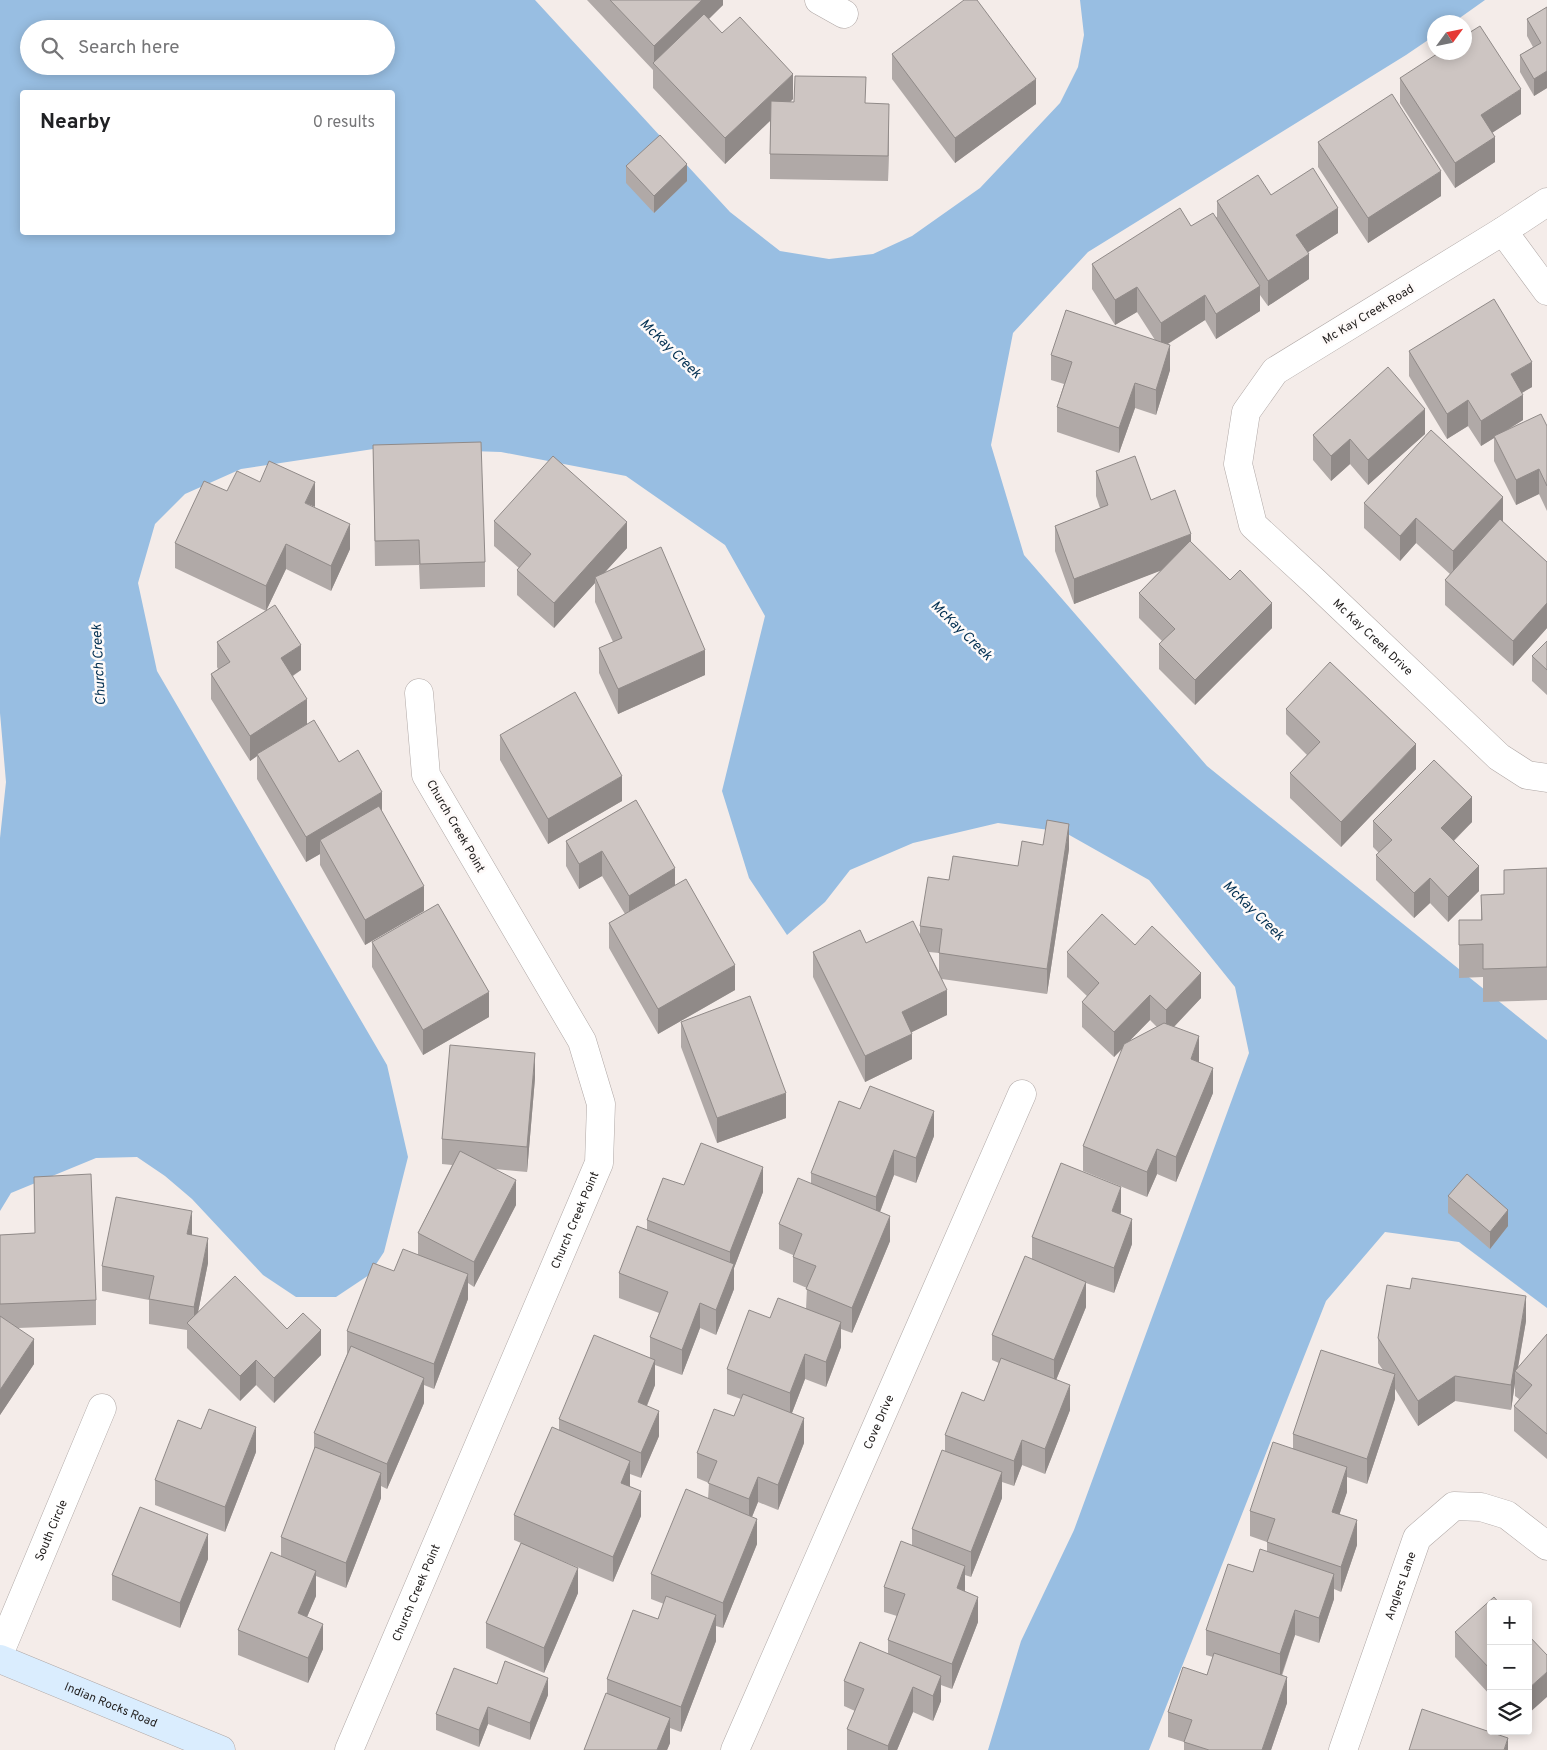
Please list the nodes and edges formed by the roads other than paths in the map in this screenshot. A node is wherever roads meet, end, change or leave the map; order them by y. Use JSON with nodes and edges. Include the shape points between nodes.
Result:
{"nodes":[{"id":1,"x":819,"y":0,"type":"edge"},
{"id":2,"x":844,"y":14,"type":"dead end"},
{"id":3,"x":1547,"y":202,"type":"edge"},
{"id":4,"x":1503,"y":231,"type":"junction"},
{"id":5,"x":1547,"y":291,"type":"edge"},
{"id":6,"x":1238,"y":464,"type":"joint"},
{"id":7,"x":418,"y":693,"type":"dead end"},
{"id":8,"x":1547,"y":778,"type":"edge"},
{"id":9,"x":1022,"y":1094,"type":"dead end"},
{"id":10,"x":102,"y":1408,"type":"dead end"},
{"id":11,"x":1547,"y":1546,"type":"edge"},
{"id":12,"x":0,"y":1652,"type":"edge"},
{"id":13,"x":0,"y":1659,"type":"edge"},
{"id":14,"x":221,"y":1750,"type":"edge"},
{"id":15,"x":349,"y":1750,"type":"edge"},
{"id":16,"x":735,"y":1750,"type":"edge"},
{"id":17,"x":1343,"y":1750,"type":"edge"}],
"edges":[{"from":1,"to":2,"type":"street"},
{"from":3,"to":4,"type":"street","name":"Mc Kay Creek Road"},
{"from":4,"to":5,"type":"street"},
{"from":4,"to":6,"type":"street","name":"Mc Kay Creek Road","via":[[1275,371],[1246,412]]},
{"from":6,"to":8,"type":"street","name":"Mc Kay Creek Drive","via":[[1253,525],[1499,758],[1527,775]]},
{"from":7,"to":15,"type":"street","name":"Church Creek Point","via":[[426,776],[582,1041],[601,1104],[599,1163]]},
{"from":9,"to":16,"type":"street","name":"Cove Drive"},
{"from":10,"to":12,"type":"street","name":"South Circle"},
{"from":11,"to":17,"type":"street","name":"Anglers Lane","via":[[1507,1516],[1481,1507],[1454,1506],[1417,1538]]},
{"from":13,"to":14,"type":"street","name":"Indian Rocks Road"}]}
